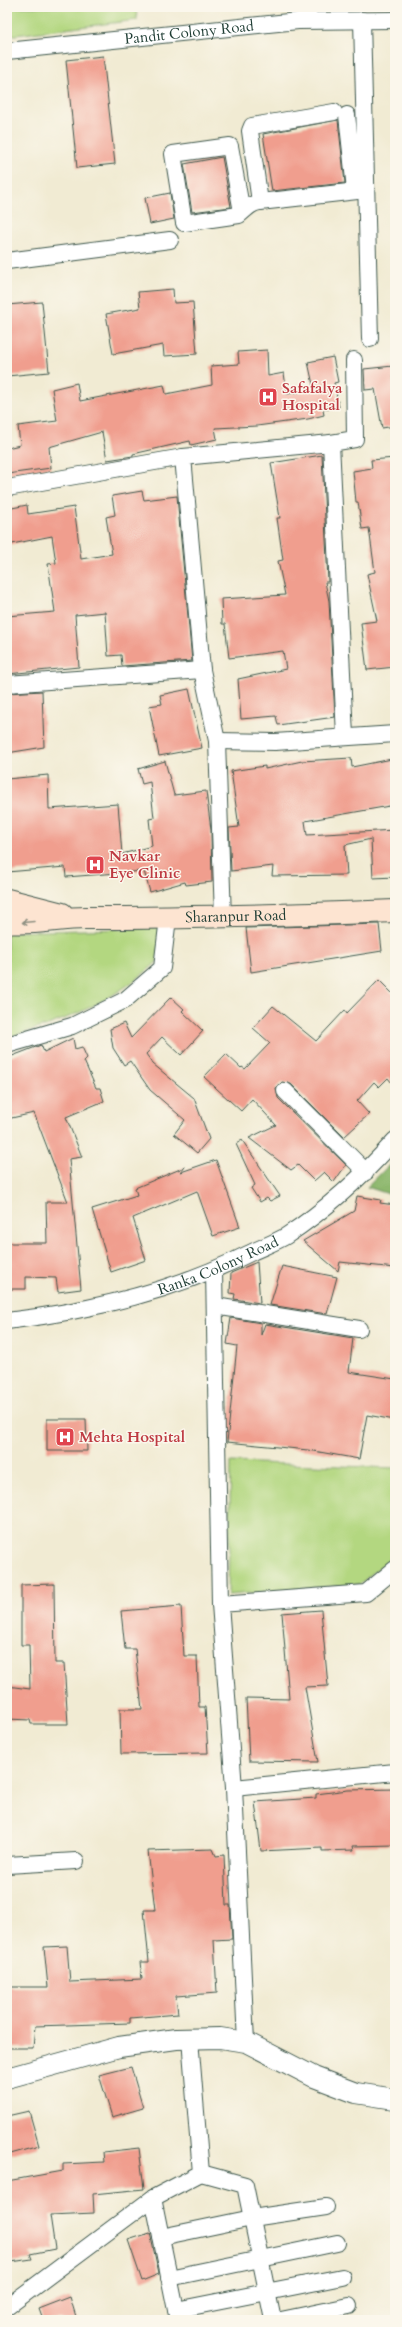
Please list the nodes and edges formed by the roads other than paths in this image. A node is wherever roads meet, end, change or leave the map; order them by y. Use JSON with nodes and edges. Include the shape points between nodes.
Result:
{"nodes":[{"id":1,"x":362,"y":20,"type":"junction"},
{"id":2,"x":395,"y":20,"type":"edge"},
{"id":3,"x":7,"y":52,"type":"edge"},
{"id":4,"x":359,"y":162,"type":"junction"},
{"id":5,"x":361,"y":190,"type":"junction"},
{"id":6,"x":260,"y":202,"type":"junction"},
{"id":7,"x":242,"y":212,"type":"junction"},
{"id":8,"x":170,"y":240,"type":"dead end"},
{"id":9,"x":7,"y":261,"type":"edge"},
{"id":10,"x":370,"y":339,"type":"dead end"},
{"id":11,"x":354,"y":360,"type":"dead end"},
{"id":12,"x":331,"y":443,"type":"junction"},
{"id":13,"x":183,"y":457,"type":"junction"},
{"id":14,"x":7,"y":488,"type":"edge"},
{"id":15,"x":202,"y":670,"type":"junction"},
{"id":16,"x":7,"y":684,"type":"edge"},
{"id":17,"x":395,"y":734,"type":"edge"},
{"id":18,"x":345,"y":736,"type":"junction"},
{"id":19,"x":217,"y":741,"type":"junction"},
{"id":20,"x":7,"y":900,"type":"edge"},
{"id":21,"x":395,"y":911,"type":"edge"},
{"id":22,"x":77,"y":918,"type":"junction"},
{"id":23,"x":168,"y":918,"type":"junction"},
{"id":24,"x":224,"y":918,"type":"junction"},
{"id":25,"x":7,"y":922,"type":"edge"},
{"id":26,"x":7,"y":1045,"type":"edge"},
{"id":27,"x":285,"y":1091,"type":"dead end"},
{"id":28,"x":395,"y":1140,"type":"edge"},
{"id":29,"x":366,"y":1172,"type":"junction"},
{"id":30,"x":214,"y":1271,"type":"junction"},
{"id":31,"x":215,"y":1306,"type":"junction"},
{"id":32,"x":7,"y":1321,"type":"edge"},
{"id":33,"x":359,"y":1329,"type":"dead end"},
{"id":34,"x":395,"y":1570,"type":"edge"},
{"id":35,"x":220,"y":1604,"type":"junction"},
{"id":36,"x":395,"y":1772,"type":"edge"},
{"id":37,"x":234,"y":1788,"type":"junction"},
{"id":38,"x":76,"y":1862,"type":"dead end"},
{"id":39,"x":7,"y":1865,"type":"edge"},
{"id":40,"x":190,"y":2039,"type":"junction"},
{"id":41,"x":246,"y":2042,"type":"junction"},
{"id":42,"x":7,"y":2078,"type":"edge"},
{"id":43,"x":395,"y":2099,"type":"edge"},
{"id":44,"x":201,"y":2173,"type":"junction"},
{"id":45,"x":153,"y":2198,"type":"junction"},
{"id":46,"x":326,"y":2207,"type":"dead end"},
{"id":47,"x":252,"y":2218,"type":"junction"},
{"id":48,"x":161,"y":2237,"type":"junction"},
{"id":49,"x":337,"y":2243,"type":"dead end"},
{"id":50,"x":260,"y":2258,"type":"junction"},
{"id":51,"x":342,"y":2277,"type":"dead end"},
{"id":52,"x":169,"y":2278,"type":"junction"},
{"id":53,"x":267,"y":2291,"type":"junction"},
{"id":54,"x":349,"y":2306,"type":"dead end"},
{"id":55,"x":7,"y":2307,"type":"edge"},
{"id":56,"x":177,"y":2315,"type":"edge"},
{"id":57,"x":273,"y":2320,"type":"edge"},
{"id":58,"x":281,"y":2320,"type":"edge"}],
"edges":[{"from":1,"to":2,"type":"street","name":"Pandit Colony Road"},
{"from":1,"to":3,"type":"street","name":"Pandit Colony Road","via":[[298,22]]},
{"from":1,"to":4,"type":"street"},
{"from":4,"to":5,"type":"street"},
{"from":4,"to":6,"type":"street","via":[[341,114],[252,126],[250,131]]},
{"from":5,"to":6,"type":"street"},
{"from":5,"to":10,"type":"street"},
{"from":6,"to":7,"type":"street","via":[[247,206]]},
{"from":7,"to":7,"type":"street","via":[[230,146],[173,154],[184,223],[238,215]]},
{"from":8,"to":9,"type":"street"},
{"from":11,"to":12,"type":"street","via":[[355,439]]},
{"from":12,"to":13,"type":"street"},
{"from":12,"to":18,"type":"street"},
{"from":13,"to":14,"type":"street"},
{"from":13,"to":15,"type":"street"},
{"from":15,"to":16,"type":"street"},
{"from":15,"to":19,"type":"street"},
{"from":17,"to":18,"type":"street"},
{"from":18,"to":19,"type":"street","via":[[275,742]]},
{"from":19,"to":24,"type":"street"},
{"from":20,"to":22,"type":"main road","name":"Sharanpur Road"},
{"from":21,"to":24,"type":"main road","name":"Sharanpur Road"},
{"from":22,"to":23,"type":"main road","name":"Sharanpur Road"},
{"from":22,"to":25,"type":"main road","name":"Sharanpur Road","one_way":true},
{"from":23,"to":24,"type":"main road","name":"Sharanpur Road"},
{"from":23,"to":26,"type":"street","via":[[162,968],[125,1000],[72,1026]]},
{"from":27,"to":29,"type":"street"},
{"from":28,"to":29,"type":"street","name":"Ranka Colony Road"},
{"from":29,"to":30,"type":"street","name":"Ranka Colony Road","via":[[285,1236]]},
{"from":30,"to":31,"type":"street"},
{"from":30,"to":32,"type":"street","name":"Ranka Colony Road","via":[[146,1295],[48,1316]]},
{"from":31,"to":33,"type":"street"},
{"from":31,"to":35,"type":"street"},
{"from":34,"to":35,"type":"street","via":[[366,1593]]},
{"from":35,"to":37,"type":"street"},
{"from":36,"to":37,"type":"street"},
{"from":37,"to":41,"type":"street"},
{"from":38,"to":39,"type":"street"},
{"from":40,"to":41,"type":"street","via":[[220,2038]]},
{"from":40,"to":42,"type":"street","via":[[119,2047]]},
{"from":40,"to":44,"type":"street"},
{"from":41,"to":43,"type":"street","via":[[314,2077],[356,2093]]},
{"from":44,"to":45,"type":"street"},
{"from":44,"to":47,"type":"street","via":[[245,2185]]},
{"from":45,"to":48,"type":"street"},
{"from":45,"to":55,"type":"street"},
{"from":46,"to":47,"type":"street"},
{"from":47,"to":48,"type":"street"},
{"from":47,"to":50,"type":"street"},
{"from":48,"to":52,"type":"street"},
{"from":49,"to":50,"type":"street"},
{"from":50,"to":52,"type":"street"},
{"from":50,"to":53,"type":"street"},
{"from":51,"to":53,"type":"street"},
{"from":52,"to":56,"type":"street"},
{"from":53,"to":56,"type":"street"},
{"from":53,"to":57,"type":"street"},
{"from":54,"to":58,"type":"street"}]}
